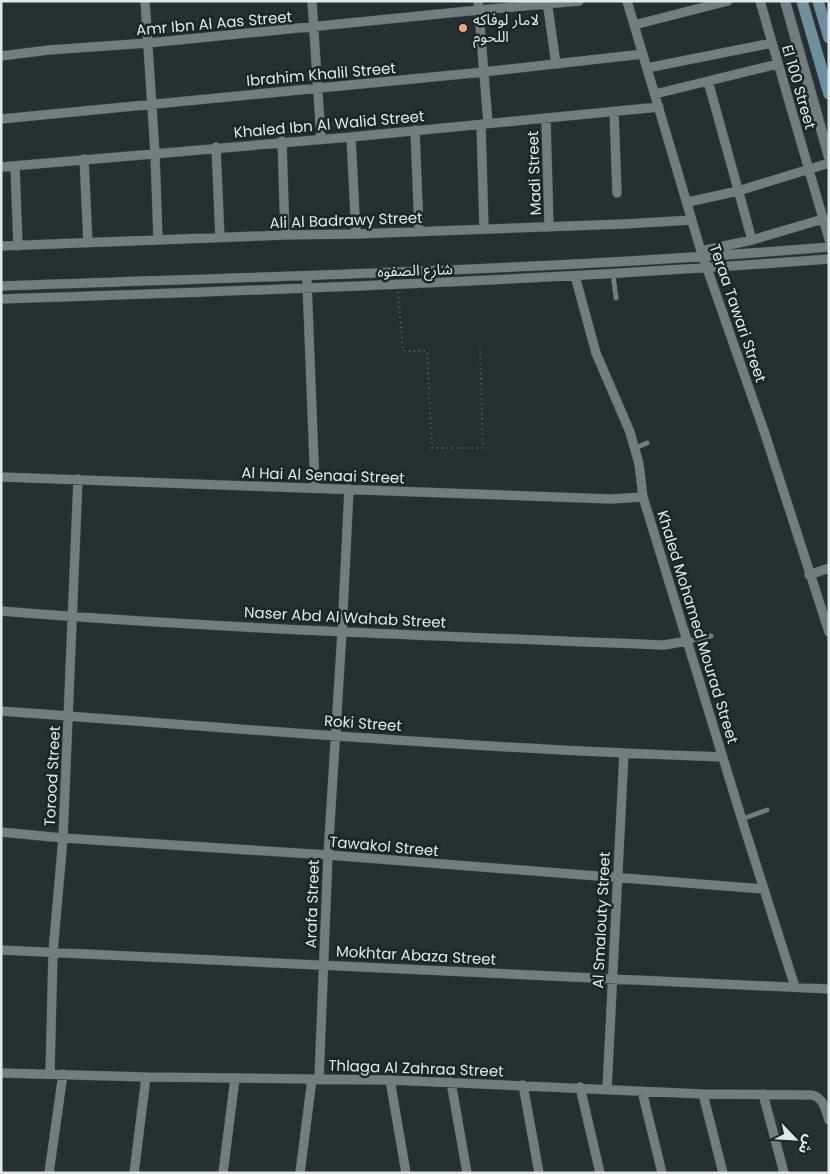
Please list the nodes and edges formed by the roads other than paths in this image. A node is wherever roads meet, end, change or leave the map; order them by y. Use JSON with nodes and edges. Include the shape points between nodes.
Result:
{"nodes":[{"id":1,"x":144,"y":1,"type":"edge"},
{"id":2,"x":312,"y":1,"type":"edge"},
{"id":3,"x":579,"y":1,"type":"edge"},
{"id":4,"x":627,"y":1,"type":"edge"},
{"id":5,"x":728,"y":1,"type":"edge"},
{"id":6,"x":760,"y":1,"type":"edge"},
{"id":7,"x":785,"y":1,"type":"edge"},
{"id":8,"x":802,"y":1,"type":"edge"},
{"id":9,"x":818,"y":1,"type":"edge"},
{"id":10,"x":548,"y":3,"type":"edge"},
{"id":11,"x":478,"y":6,"type":"edge"},
{"id":12,"x":692,"y":6,"type":"edge"},
{"id":13,"x":634,"y":25,"type":"junction"},
{"id":14,"x":314,"y":27,"type":"junction"},
{"id":15,"x":829,"y":38,"type":"edge"},
{"id":16,"x":148,"y":43,"type":"junction"},
{"id":17,"x":772,"y":43,"type":"junction"},
{"id":18,"x":643,"y":54,"type":"junction"},
{"id":19,"x":1,"y":56,"type":"edge"},
{"id":20,"x":556,"y":64,"type":"junction"},
{"id":21,"x":778,"y":64,"type":"junction"},
{"id":22,"x":647,"y":68,"type":"junction"},
{"id":23,"x":484,"y":72,"type":"junction"},
{"id":24,"x":708,"y":81,"type":"junction"},
{"id":25,"x":318,"y":89,"type":"junction"},
{"id":26,"x":655,"y":94,"type":"junction"},
{"id":27,"x":829,"y":94,"type":"edge"},
{"id":28,"x":152,"y":104,"type":"junction"},
{"id":29,"x":659,"y":107,"type":"junction"},
{"id":30,"x":614,"y":111,"type":"junction"},
{"id":31,"x":546,"y":118,"type":"junction"},
{"id":32,"x":1,"y":119,"type":"edge"},
{"id":33,"x":484,"y":123,"type":"junction"},
{"id":34,"x":415,"y":130,"type":"junction"},
{"id":35,"x":351,"y":136,"type":"junction"},
{"id":36,"x":321,"y":139,"type":"junction"},
{"id":37,"x":282,"y":142,"type":"junction"},
{"id":38,"x":216,"y":147,"type":"junction"},
{"id":39,"x":155,"y":153,"type":"junction"},
{"id":40,"x":829,"y":156,"type":"edge"},
{"id":41,"x":84,"y":159,"type":"junction"},
{"id":42,"x":829,"y":163,"type":"edge"},
{"id":43,"x":15,"y":166,"type":"junction"},
{"id":44,"x":1,"y":167,"type":"edge"},
{"id":45,"x":808,"y":168,"type":"junction"},
{"id":46,"x":738,"y":191,"type":"junction"},
{"id":47,"x":617,"y":193,"type":"dead end"},
{"id":48,"x":688,"y":202,"type":"junction"},
{"id":49,"x":823,"y":219,"type":"junction"},
{"id":50,"x":692,"y":220,"type":"junction"},
{"id":51,"x":549,"y":227,"type":"junction"},
{"id":52,"x":484,"y":229,"type":"junction"},
{"id":53,"x":419,"y":232,"type":"junction"},
{"id":54,"x":356,"y":234,"type":"junction"},
{"id":55,"x":285,"y":235,"type":"junction"},
{"id":56,"x":220,"y":238,"type":"junction"},
{"id":57,"x":829,"y":239,"type":"edge"},
{"id":58,"x":158,"y":240,"type":"junction"},
{"id":59,"x":752,"y":240,"type":"junction"},
{"id":60,"x":88,"y":243,"type":"junction"},
{"id":61,"x":1,"y":246,"type":"edge"},
{"id":62,"x":18,"y":246,"type":"junction"},
{"id":63,"x":829,"y":247,"type":"edge"},
{"id":64,"x":702,"y":254,"type":"junction"},
{"id":65,"x":829,"y":259,"type":"edge"},
{"id":66,"x":706,"y":268,"type":"junction"},
{"id":67,"x":613,"y":274,"type":"junction"},
{"id":68,"x":306,"y":275,"type":"junction"},
{"id":69,"x":575,"y":276,"type":"junction"},
{"id":70,"x":1,"y":286,"type":"edge"},
{"id":71,"x":307,"y":288,"type":"junction"},
{"id":72,"x":1,"y":298,"type":"edge"},
{"id":73,"x":616,"y":298,"type":"dead end"},
{"id":74,"x":647,"y":443,"type":"dead end"},
{"id":75,"x":635,"y":448,"type":"junction"},
{"id":76,"x":1,"y":477,"type":"edge"},
{"id":77,"x":78,"y":479,"type":"junction"},
{"id":78,"x":315,"y":488,"type":"junction"},
{"id":79,"x":350,"y":489,"type":"junction"},
{"id":80,"x":643,"y":496,"type":"junction"},
{"id":81,"x":829,"y":568,"type":"edge"},
{"id":82,"x":809,"y":576,"type":"junction"},
{"id":83,"x":824,"y":605,"type":"edge"},
{"id":84,"x":1,"y":610,"type":"edge"},
{"id":85,"x":73,"y":617,"type":"junction"},
{"id":86,"x":342,"y":632,"type":"junction"},
{"id":87,"x":829,"y":632,"type":"edge"},
{"id":88,"x":711,"y":636,"type":"dead end"},
{"id":89,"x":688,"y":641,"type":"junction"},
{"id":90,"x":1,"y":711,"type":"edge"},
{"id":91,"x":69,"y":716,"type":"junction"},
{"id":92,"x":335,"y":735,"type":"junction"},
{"id":93,"x":624,"y":754,"type":"junction"},
{"id":94,"x":723,"y":757,"type":"junction"},
{"id":95,"x":767,"y":810,"type":"dead end"},
{"id":96,"x":742,"y":820,"type":"junction"},
{"id":97,"x":1,"y":832,"type":"edge"},
{"id":98,"x":63,"y":838,"type":"junction"},
{"id":99,"x":328,"y":855,"type":"junction"},
{"id":100,"x":617,"y":878,"type":"junction"},
{"id":101,"x":764,"y":889,"type":"junction"},
{"id":102,"x":1,"y":950,"type":"edge"},
{"id":103,"x":53,"y":952,"type":"junction"},
{"id":104,"x":324,"y":965,"type":"junction"},
{"id":105,"x":612,"y":978,"type":"junction"},
{"id":106,"x":795,"y":987,"type":"junction"},
{"id":107,"x":829,"y":989,"type":"edge"},
{"id":108,"x":1,"y":1073,"type":"edge"},
{"id":109,"x":50,"y":1074,"type":"junction"},
{"id":110,"x":62,"y":1074,"type":"junction"},
{"id":111,"x":146,"y":1077,"type":"junction"},
{"id":112,"x":234,"y":1078,"type":"junction"},
{"id":113,"x":316,"y":1079,"type":"junction"},
{"id":114,"x":390,"y":1080,"type":"junction"},
{"id":115,"x":451,"y":1082,"type":"junction"},
{"id":116,"x":524,"y":1085,"type":"junction"},
{"id":117,"x":580,"y":1087,"type":"junction"},
{"id":118,"x":607,"y":1089,"type":"junction"},
{"id":119,"x":642,"y":1090,"type":"junction"},
{"id":120,"x":703,"y":1094,"type":"junction"},
{"id":121,"x":763,"y":1094,"type":"junction"},
{"id":122,"x":825,"y":1101,"type":"edge"},
{"id":123,"x":829,"y":1120,"type":"edge"},
{"id":124,"x":49,"y":1173,"type":"edge"},
{"id":125,"x":134,"y":1173,"type":"edge"},
{"id":126,"x":223,"y":1173,"type":"edge"},
{"id":127,"x":300,"y":1173,"type":"edge"},
{"id":128,"x":406,"y":1173,"type":"edge"},
{"id":129,"x":467,"y":1173,"type":"edge"},
{"id":130,"x":539,"y":1173,"type":"edge"},
{"id":131,"x":600,"y":1173,"type":"edge"},
{"id":132,"x":662,"y":1173,"type":"edge"},
{"id":133,"x":723,"y":1173,"type":"edge"},
{"id":134,"x":784,"y":1173,"type":"edge"}],
"edges":[{"from":1,"to":16,"type":"street"},
{"from":2,"to":14,"type":"street"},
{"from":3,"to":10,"type":"street","name":"Amr Ibn Al Aas Street"},
{"from":4,"to":13,"type":"street","name":"Teraa Tawari Street"},
{"from":5,"to":12,"type":"street"},
{"from":6,"to":17,"type":"street","name":"El 100 Street"},
{"from":7,"to":40,"type":"street"},
{"from":8,"to":27,"type":"main road"},
{"from":9,"to":15,"type":"main road"},
{"from":10,"to":11,"type":"street","name":"Amr Ibn Al Aas Street"},
{"from":10,"to":20,"type":"street"},
{"from":11,"to":14,"type":"street","name":"Amr Ibn Al Aas Street"},
{"from":11,"to":23,"type":"street"},
{"from":12,"to":13,"type":"street"},
{"from":13,"to":18,"type":"street","name":"Teraa Tawari Street"},
{"from":14,"to":16,"type":"street","name":"Amr Ibn Al Aas Street"},
{"from":14,"to":25,"type":"street"},
{"from":16,"to":19,"type":"street","name":"Amr Ibn Al Aas Street"},
{"from":16,"to":28,"type":"street"},
{"from":17,"to":21,"type":"street","name":"El 100 Street"},
{"from":17,"to":22,"type":"street"},
{"from":18,"to":20,"type":"street","name":"Ibrahim Khalil Street"},
{"from":18,"to":22,"type":"street","name":"Teraa Tawari Street"},
{"from":20,"to":23,"type":"street","name":"Ibrahim Khalil Street"},
{"from":21,"to":24,"type":"street"},
{"from":21,"to":45,"type":"street","name":"El 100 Street"},
{"from":22,"to":26,"type":"street","name":"Teraa Tawari Street"},
{"from":23,"to":25,"type":"street","name":"Ibrahim Khalil Street"},
{"from":23,"to":33,"type":"street"},
{"from":24,"to":26,"type":"street"},
{"from":24,"to":46,"type":"street"},
{"from":25,"to":28,"type":"street","name":"Ibrahim Khalil Street"},
{"from":25,"to":36,"type":"street"},
{"from":26,"to":29,"type":"street","name":"Teraa Tawari Street"},
{"from":28,"to":32,"type":"street","name":"Ibrahim Khalil Street"},
{"from":28,"to":39,"type":"street"},
{"from":29,"to":30,"type":"street","name":"Khaled Ibn Al Walid Street"},
{"from":29,"to":48,"type":"street","name":"Teraa Tawari Street"},
{"from":30,"to":31,"type":"street","name":"Khaled Ibn Al Walid Street"},
{"from":30,"to":47,"type":"street"},
{"from":31,"to":33,"type":"street","name":"Khaled Ibn Al Walid Street"},
{"from":31,"to":51,"type":"street","name":"Madi Street"},
{"from":33,"to":34,"type":"street","name":"Khaled Ibn Al Walid Street"},
{"from":33,"to":52,"type":"street"},
{"from":34,"to":35,"type":"street","name":"Khaled Ibn Al Walid Street"},
{"from":34,"to":53,"type":"street"},
{"from":35,"to":36,"type":"street","name":"Khaled Ibn Al Walid Street"},
{"from":35,"to":54,"type":"street"},
{"from":36,"to":37,"type":"street","name":"Khaled Ibn Al Walid Street"},
{"from":37,"to":38,"type":"street","name":"Khaled Ibn Al Walid Street"},
{"from":37,"to":55,"type":"street"},
{"from":38,"to":39,"type":"street","name":"Khaled Ibn Al Walid Street"},
{"from":38,"to":56,"type":"street"},
{"from":39,"to":41,"type":"street","name":"Khaled Ibn Al Walid Street"},
{"from":39,"to":58,"type":"street"},
{"from":41,"to":43,"type":"street","name":"Khaled Ibn Al Walid Street"},
{"from":41,"to":60,"type":"street"},
{"from":42,"to":45,"type":"street"},
{"from":43,"to":44,"type":"street","name":"Khaled Ibn Al Walid Street"},
{"from":43,"to":62,"type":"street"},
{"from":45,"to":46,"type":"street"},
{"from":45,"to":49,"type":"street","name":"El 100 Street"},
{"from":46,"to":48,"type":"street"},
{"from":46,"to":59,"type":"street"},
{"from":48,"to":50,"type":"street","name":"Teraa Tawari Street"},
{"from":49,"to":57,"type":"street","name":"El 100 Street"},
{"from":49,"to":59,"type":"street"},
{"from":50,"to":51,"type":"street","name":"Ali Al Badrawy Street"},
{"from":50,"to":64,"type":"street","name":"Teraa Tawari Street"},
{"from":51,"to":52,"type":"street","name":"Ali Al Badrawy Street"},
{"from":52,"to":53,"type":"street","name":"Ali Al Badrawy Street"},
{"from":53,"to":54,"type":"street","name":"Ali Al Badrawy Street"},
{"from":54,"to":55,"type":"street","name":"Ali Al Badrawy Street"},
{"from":55,"to":56,"type":"street","name":"Ali Al Badrawy Street"},
{"from":56,"to":58,"type":"street","name":"Ali Al Badrawy Street"},
{"from":58,"to":60,"type":"street","name":"Ali Al Badrawy Street"},
{"from":59,"to":64,"type":"street"},
{"from":60,"to":62,"type":"street","name":"Ali Al Badrawy Street"},
{"from":61,"to":62,"type":"street","name":"Ali Al Badrawy Street"},
{"from":63,"to":64,"type":"street","name":"شارع الصفوه"},
{"from":64,"to":66,"type":"street","name":"Teraa Tawari Street"},
{"from":64,"to":68,"type":"street","name":"شارع الصفوه"},
{"from":65,"to":66,"type":"street","name":"شارع الصفوه"},
{"from":66,"to":67,"type":"street","name":"شارع الصفوه"},
{"from":66,"to":82,"type":"street","name":"Teraa Tawari Street","via":[[764,431]]},
{"from":67,"to":69,"type":"street","name":"شارع الصفوه"},
{"from":67,"to":73,"type":"lane"},
{"from":68,"to":70,"type":"street","name":"شارع الصفوه"},
{"from":68,"to":71,"type":"street"},
{"from":69,"to":71,"type":"street","name":"شارع الصفوه"},
{"from":69,"to":75,"type":"street","name":"Khaled Mohamed Mourad Street","via":[[596,353],[625,416]]},
{"from":71,"to":72,"type":"street","name":"شارع الصفوه"},
{"from":71,"to":78,"type":"street"},
{"from":74,"to":75,"type":"lane"},
{"from":75,"to":80,"type":"street","name":"Khaled Mohamed Mourad Street"},
{"from":76,"to":77,"type":"street","name":"Al Hai Al Senaai Street"},
{"from":77,"to":78,"type":"street","name":"Al Hai Al Senaai Street"},
{"from":77,"to":85,"type":"street","name":"Torood Street"},
{"from":78,"to":79,"type":"street","name":"Al Hai Al Senaai Street"},
{"from":79,"to":80,"type":"street","name":"Al Hai Al Senaai Street","via":[[611,499]]},
{"from":79,"to":86,"type":"street","name":"Arafa Street"},
{"from":80,"to":89,"type":"street","name":"Khaled Mohamed Mourad Street"},
{"from":81,"to":82,"type":"street"},
{"from":82,"to":83,"type":"street","name":"Teraa Tawari Street"},
{"from":83,"to":87,"type":"street","name":"Teraa Tawari Street"},
{"from":84,"to":85,"type":"street","name":"Naser Abd Al Wahab Street"},
{"from":85,"to":86,"type":"street","name":"Naser Abd Al Wahab Street"},
{"from":85,"to":91,"type":"street","name":"Torood Street"},
{"from":86,"to":89,"type":"street","name":"Naser Abd Al Wahab Street","via":[[664,645]]},
{"from":86,"to":92,"type":"street","name":"Arafa Street"},
{"from":88,"to":89,"type":"lane"},
{"from":89,"to":94,"type":"street","name":"Khaled Mohamed Mourad Street"},
{"from":90,"to":91,"type":"street","name":"Roki Street"},
{"from":91,"to":92,"type":"street","name":"Roki Street"},
{"from":91,"to":98,"type":"street","name":"Torood Street"},
{"from":92,"to":93,"type":"street","name":"Roki Street"},
{"from":92,"to":99,"type":"street","name":"Arafa Street"},
{"from":93,"to":94,"type":"street","name":"Roki Street"},
{"from":93,"to":100,"type":"street","name":"Al Smalouty Street"},
{"from":94,"to":96,"type":"street","name":"Khaled Mohamed Mourad Street"},
{"from":95,"to":96,"type":"lane"},
{"from":96,"to":101,"type":"street","name":"Khaled Mohamed Mourad Street"},
{"from":97,"to":98,"type":"street","name":"Tawakol Street"},
{"from":98,"to":99,"type":"street","name":"Tawakol Street"},
{"from":98,"to":103,"type":"street","name":"Torood Street"},
{"from":99,"to":100,"type":"street","name":"Tawakol Street"},
{"from":99,"to":104,"type":"street","name":"Arafa Street"},
{"from":100,"to":101,"type":"street","name":"Tawakol Street"},
{"from":100,"to":105,"type":"street","name":"Al Smalouty Street"},
{"from":101,"to":106,"type":"street","name":"Khaled Mohamed Mourad Street"},
{"from":102,"to":103,"type":"street","name":"Mokhtar Abaza Street"},
{"from":103,"to":104,"type":"street","name":"Mokhtar Abaza Street"},
{"from":103,"to":109,"type":"street","name":"Torood Street"},
{"from":104,"to":105,"type":"street","name":"Mokhtar Abaza Street"},
{"from":104,"to":113,"type":"street","name":"Arafa Street"},
{"from":105,"to":106,"type":"street","name":"Mokhtar Abaza Street"},
{"from":105,"to":118,"type":"street","name":"Al Smalouty Street"},
{"from":106,"to":107,"type":"street","name":"Mokhtar Abaza Street"},
{"from":108,"to":109,"type":"street","name":"Thlaga Al Zahraa Street"},
{"from":109,"to":110,"type":"street","name":"Thlaga Al Zahraa Street"},
{"from":110,"to":111,"type":"street","name":"Thlaga Al Zahraa Street"},
{"from":110,"to":124,"type":"street"},
{"from":111,"to":112,"type":"street","name":"Thlaga Al Zahraa Street"},
{"from":111,"to":125,"type":"street"},
{"from":112,"to":113,"type":"street","name":"Thlaga Al Zahraa Street"},
{"from":112,"to":126,"type":"street"},
{"from":113,"to":114,"type":"street","name":"Thlaga Al Zahraa Street"},
{"from":113,"to":127,"type":"street","name":"Arafa Street"},
{"from":114,"to":115,"type":"street","name":"Thlaga Al Zahraa Street"},
{"from":114,"to":128,"type":"street"},
{"from":115,"to":116,"type":"street","name":"Thlaga Al Zahraa Street"},
{"from":115,"to":129,"type":"street"},
{"from":116,"to":117,"type":"street","name":"Thlaga Al Zahraa Street"},
{"from":116,"to":130,"type":"street"},
{"from":117,"to":118,"type":"street","name":"Thlaga Al Zahraa Street"},
{"from":117,"to":131,"type":"street"},
{"from":118,"to":119,"type":"street","name":"Thlaga Al Zahraa Street"},
{"from":119,"to":120,"type":"street","name":"Thlaga Al Zahraa Street"},
{"from":119,"to":132,"type":"street"},
{"from":120,"to":121,"type":"street","name":"Thlaga Al Zahraa Street"},
{"from":120,"to":133,"type":"street"},
{"from":121,"to":122,"type":"street","name":"Thlaga Al Zahraa Street","via":[[812,1095]]},
{"from":121,"to":134,"type":"street"},
{"from":122,"to":123,"type":"street"}]}
